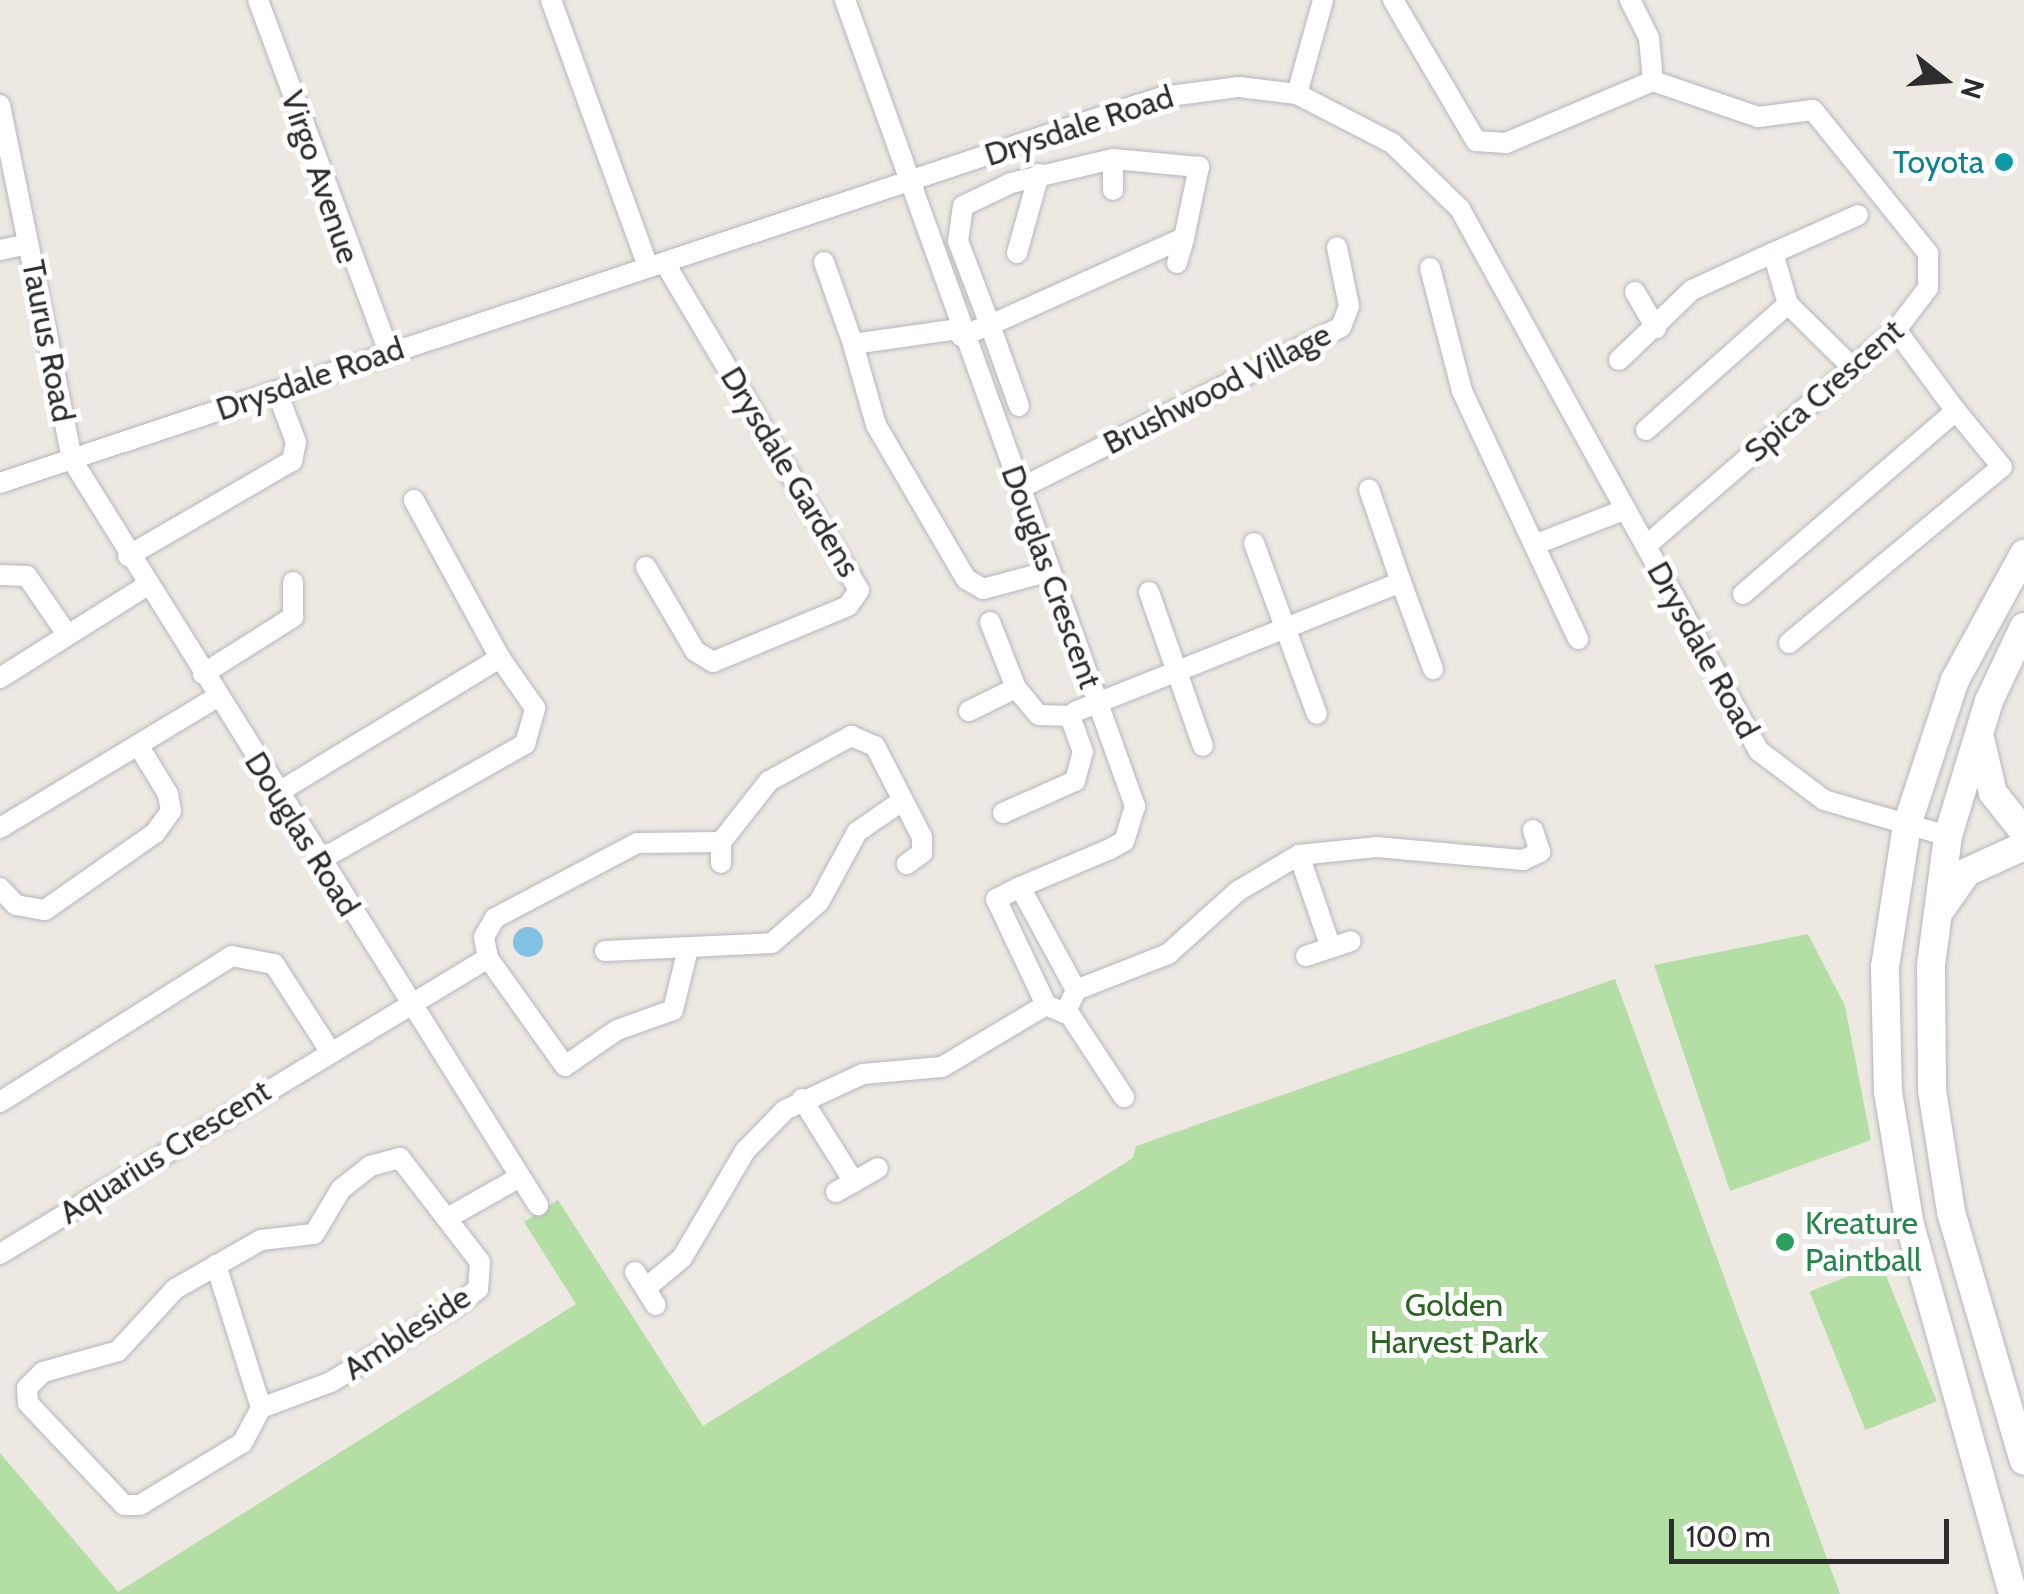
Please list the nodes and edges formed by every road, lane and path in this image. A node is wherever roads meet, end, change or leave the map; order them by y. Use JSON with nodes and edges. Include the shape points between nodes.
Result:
{"nodes":[{"id":1,"x":258,"y":0,"type":"edge"},
{"id":2,"x":551,"y":0,"type":"edge"},
{"id":3,"x":845,"y":0,"type":"edge"},
{"id":4,"x":1323,"y":0,"type":"edge"},
{"id":5,"x":1393,"y":0,"type":"edge"},
{"id":6,"x":1630,"y":0,"type":"edge"},
{"id":7,"x":1653,"y":81,"type":"junction"},
{"id":8,"x":1297,"y":94,"type":"junction"},
{"id":9,"x":0,"y":105,"type":"edge"},
{"id":10,"x":1114,"y":159,"type":"junction"},
{"id":11,"x":1039,"y":174,"type":"junction"},
{"id":12,"x":905,"y":181,"type":"junction"},
{"id":13,"x":1113,"y":190,"type":"dead end"},
{"id":14,"x":1858,"y":215,"type":"dead end"},
{"id":15,"x":1184,"y":238,"type":"junction"},
{"id":16,"x":28,"y":244,"type":"junction"},
{"id":17,"x":1336,"y":247,"type":"dead end"},
{"id":18,"x":0,"y":250,"type":"edge"},
{"id":19,"x":1016,"y":252,"type":"dead end"},
{"id":20,"x":1773,"y":253,"type":"junction"},
{"id":21,"x":824,"y":262,"type":"dead end"},
{"id":22,"x":1177,"y":263,"type":"dead end"},
{"id":23,"x":657,"y":265,"type":"junction"},
{"id":24,"x":1430,"y":268,"type":"dead end"},
{"id":25,"x":1635,"y":292,"type":"dead end"},
{"id":26,"x":1788,"y":304,"type":"junction"},
{"id":27,"x":990,"y":325,"type":"junction"},
{"id":28,"x":1656,"y":328,"type":"junction"},
{"id":29,"x":1896,"y":330,"type":"junction"},
{"id":30,"x":959,"y":332,"type":"junction"},
{"id":31,"x":853,"y":344,"type":"junction"},
{"id":32,"x":389,"y":352,"type":"junction"},
{"id":33,"x":1620,"y":360,"type":"dead end"},
{"id":34,"x":1853,"y":368,"type":"junction"},
{"id":35,"x":277,"y":392,"type":"junction"},
{"id":36,"x":1019,"y":406,"type":"dead end"},
{"id":37,"x":1956,"y":411,"type":"junction"},
{"id":38,"x":1646,"y":430,"type":"dead end"},
{"id":39,"x":72,"y":460,"type":"junction"},
{"id":40,"x":0,"y":483,"type":"edge"},
{"id":41,"x":1019,"y":488,"type":"junction"},
{"id":42,"x":1369,"y":489,"type":"dead end"},
{"id":43,"x":414,"y":500,"type":"dead end"},
{"id":44,"x":1626,"y":509,"type":"junction"},
{"id":45,"x":1254,"y":543,"type":"dead end"},
{"id":46,"x":1539,"y":543,"type":"junction"},
{"id":47,"x":1646,"y":546,"type":"junction"},
{"id":48,"x":2024,"y":554,"type":"edge"},
{"id":49,"x":128,"y":556,"type":"junction"},
{"id":50,"x":646,"y":568,"type":"dead end"},
{"id":51,"x":1050,"y":572,"type":"junction"},
{"id":52,"x":0,"y":575,"type":"edge"},
{"id":53,"x":293,"y":582,"type":"dead end"},
{"id":54,"x":1402,"y":582,"type":"junction"},
{"id":55,"x":146,"y":586,"type":"junction"},
{"id":56,"x":1149,"y":592,"type":"dead end"},
{"id":57,"x":1743,"y":594,"type":"dead end"},
{"id":58,"x":990,"y":622,"type":"dead end"},
{"id":59,"x":2024,"y":627,"type":"edge"},
{"id":60,"x":1283,"y":628,"type":"junction"},
{"id":61,"x":66,"y":634,"type":"junction"},
{"id":62,"x":1578,"y":638,"type":"dead end"},
{"id":63,"x":1789,"y":643,"type":"dead end"},
{"id":64,"x":500,"y":658,"type":"junction"},
{"id":65,"x":1433,"y":669,"type":"dead end"},
{"id":66,"x":1176,"y":670,"type":"junction"},
{"id":67,"x":203,"y":674,"type":"junction"},
{"id":68,"x":0,"y":678,"type":"edge"},
{"id":69,"x":1016,"y":688,"type":"junction"},
{"id":70,"x":217,"y":698,"type":"junction"},
{"id":71,"x":1096,"y":702,"type":"junction"},
{"id":72,"x":969,"y":711,"type":"dead end"},
{"id":73,"x":1317,"y":714,"type":"dead end"},
{"id":74,"x":1070,"y":716,"type":"junction"},
{"id":75,"x":1980,"y":730,"type":"junction"},
{"id":76,"x":138,"y":744,"type":"junction"},
{"id":77,"x":1203,"y":746,"type":"dead end"},
{"id":78,"x":277,"y":793,"type":"junction"},
{"id":79,"x":899,"y":804,"type":"junction"},
{"id":80,"x":1004,"y":813,"type":"dead end"},
{"id":81,"x":1907,"y":825,"type":"junction"},
{"id":82,"x":0,"y":828,"type":"edge"},
{"id":83,"x":1533,"y":830,"type":"dead end"},
{"id":84,"x":2024,"y":832,"type":"edge"},
{"id":85,"x":1948,"y":836,"type":"junction"},
{"id":86,"x":2024,"y":846,"type":"edge"},
{"id":87,"x":1299,"y":855,"type":"junction"},
{"id":88,"x":320,"y":860,"type":"junction"},
{"id":89,"x":907,"y":864,"type":"dead end"},
{"id":90,"x":0,"y":888,"type":"edge"},
{"id":91,"x":1020,"y":888,"type":"junction"},
{"id":92,"x":1937,"y":919,"type":"junction"},
{"id":93,"x":688,"y":949,"type":"junction"},
{"id":94,"x":605,"y":951,"type":"dead end"},
{"id":95,"x":1306,"y":956,"type":"dead end"},
{"id":96,"x":488,"y":958,"type":"junction"},
{"id":97,"x":1076,"y":990,"type":"junction"},
{"id":98,"x":406,"y":1002,"type":"junction"},
{"id":99,"x":1046,"y":1005,"type":"junction"},
{"id":100,"x":1068,"y":1012,"type":"junction"},
{"id":101,"x":330,"y":1050,"type":"junction"},
{"id":102,"x":1124,"y":1097,"type":"dead end"},
{"id":103,"x":802,"y":1099,"type":"junction"},
{"id":104,"x":0,"y":1102,"type":"edge"},
{"id":105,"x":878,"y":1168,"type":"dead end"},
{"id":106,"x":520,"y":1177,"type":"junction"},
{"id":107,"x":538,"y":1206,"type":"dead end"},
{"id":108,"x":451,"y":1216,"type":"junction"},
{"id":109,"x":0,"y":1254,"type":"edge"},
{"id":110,"x":216,"y":1265,"type":"junction"},
{"id":111,"x":645,"y":1288,"type":"dead end"},
{"id":112,"x":261,"y":1408,"type":"junction"},
{"id":113,"x":2024,"y":1460,"type":"edge"},
{"id":114,"x":2012,"y":1594,"type":"edge"}],
"edges":[{"from":1,"to":32,"type":"street","name":"Virgo Avenue"},
{"from":2,"to":23,"type":"street"},
{"from":3,"to":12,"type":"street","name":"Douglas Crescent"},
{"from":4,"to":8,"type":"street"},
{"from":5,"to":7,"type":"street","via":[[1485,146]]},
{"from":6,"to":7,"type":"street","via":[[1649,38]]},
{"from":7,"to":29,"type":"street","name":"Spica Crescent","via":[[1758,117],[1824,114],[1928,253],[1928,288]]},
{"from":8,"to":12,"type":"street","name":"Drysdale Road","via":[[1240,87],[1162,97]]},
{"from":8,"to":44,"type":"street","name":"Drysdale Road","via":[[1351,116],[1444,187]]},
{"from":9,"to":16,"type":"street","name":"Taurus Road"},
{"from":10,"to":11,"type":"street"},
{"from":10,"to":13,"type":"street"},
{"from":10,"to":15,"type":"street","via":[[1199,167]]},
{"from":11,"to":19,"type":"street"},
{"from":11,"to":27,"type":"street","via":[[978,194],[958,221]]},
{"from":12,"to":23,"type":"street","name":"Drysdale Road"},
{"from":12,"to":30,"type":"street","name":"Douglas Crescent"},
{"from":14,"to":20,"type":"street"},
{"from":15,"to":22,"type":"street"},
{"from":15,"to":27,"type":"street"},
{"from":16,"to":18,"type":"street"},
{"from":16,"to":39,"type":"street","name":"Taurus Road"},
{"from":17,"to":41,"type":"street","name":"Brushwood Village","via":[[1348,290],[1340,327]]},
{"from":20,"to":26,"type":"street"},
{"from":20,"to":28,"type":"street","via":[[1707,280]]},
{"from":21,"to":31,"type":"street"},
{"from":23,"to":32,"type":"street","name":"Drysdale Road"},
{"from":23,"to":50,"type":"street","name":"Drysdale Gardens","via":[[859,590],[848,606],[713,662],[698,655]]},
{"from":24,"to":46,"type":"street","via":[[1462,390]]},
{"from":25,"to":28,"type":"street"},
{"from":26,"to":34,"type":"street"},
{"from":26,"to":38,"type":"street"},
{"from":27,"to":30,"type":"street"},
{"from":27,"to":36,"type":"street"},
{"from":28,"to":33,"type":"street"},
{"from":29,"to":34,"type":"street","name":"Spica Crescent"},
{"from":29,"to":37,"type":"street"},
{"from":30,"to":31,"type":"street"},
{"from":30,"to":41,"type":"street","name":"Douglas Crescent"},
{"from":31,"to":51,"type":"street","via":[[876,426],[966,579],[984,590]]},
{"from":32,"to":35,"type":"street","name":"Drysdale Road"},
{"from":34,"to":47,"type":"street","name":"Spica Crescent"},
{"from":35,"to":39,"type":"street","name":"Drysdale Road"},
{"from":35,"to":49,"type":"street","via":[[296,442],[292,461]]},
{"from":37,"to":57,"type":"street"},
{"from":37,"to":63,"type":"street","via":[[2002,467]]},
{"from":39,"to":40,"type":"street","name":"Drysdale Road"},
{"from":39,"to":49,"type":"street","name":"Douglas Road"},
{"from":41,"to":51,"type":"street","name":"Douglas Crescent"},
{"from":42,"to":54,"type":"street"},
{"from":43,"to":64,"type":"street"},
{"from":44,"to":46,"type":"street"},
{"from":44,"to":47,"type":"street","name":"Drysdale Road"},
{"from":45,"to":60,"type":"street"},
{"from":46,"to":62,"type":"street"},
{"from":47,"to":81,"type":"street","name":"Drysdale Road","via":[[1759,751],[1824,800]]},
{"from":48,"to":81,"type":"street","via":[[1955,680]]},
{"from":49,"to":55,"type":"street","name":"Douglas Road"},
{"from":51,"to":71,"type":"street","name":"Douglas Crescent"},
{"from":52,"to":61,"type":"street","via":[[27,576]]},
{"from":53,"to":67,"type":"street","via":[[293,616]]},
{"from":54,"to":60,"type":"street"},
{"from":54,"to":65,"type":"street"},
{"from":55,"to":61,"type":"street"},
{"from":55,"to":67,"type":"street","name":"Douglas Road"},
{"from":56,"to":66,"type":"street"},
{"from":58,"to":69,"type":"street"},
{"from":59,"to":75,"type":"street"},
{"from":60,"to":66,"type":"street"},
{"from":60,"to":73,"type":"street"},
{"from":61,"to":68,"type":"street"},
{"from":64,"to":78,"type":"street"},
{"from":64,"to":88,"type":"street","via":[[535,708],[525,744]]},
{"from":66,"to":71,"type":"street"},
{"from":66,"to":77,"type":"street"},
{"from":67,"to":70,"type":"street","name":"Douglas Road"},
{"from":69,"to":72,"type":"street"},
{"from":69,"to":74,"type":"street","via":[[1038,714]]},
{"from":70,"to":76,"type":"street"},
{"from":70,"to":78,"type":"street","name":"Douglas Road"},
{"from":71,"to":74,"type":"street"},
{"from":71,"to":91,"type":"street","name":"Douglas Crescent","via":[[1135,806],[1132,831]]},
{"from":74,"to":80,"type":"street","via":[[1083,752],[1080,774]]},
{"from":75,"to":84,"type":"street","via":[[1993,793]]},
{"from":75,"to":85,"type":"street"},
{"from":76,"to":82,"type":"street"},
{"from":76,"to":90,"type":"street","via":[[168,794],[171,812],[155,834],[45,910],[16,905]]},
{"from":78,"to":88,"type":"street","name":"Douglas Road"},
{"from":79,"to":89,"type":"street","via":[[922,838],[922,853]]},
{"from":79,"to":93,"type":"street","via":[[858,832],[819,902],[772,943]]},
{"from":79,"to":96,"type":"street","via":[[874,746],[851,736],[769,781],[721,852],[637,843],[495,918],[484,937]]},
{"from":81,"to":85,"type":"street","name":"Drysdale Road"},
{"from":81,"to":114,"type":"street","via":[[1885,968],[1888,1092],[1910,1226]]},
{"from":83,"to":87,"type":"street","via":[[1544,860],[1334,847]]},
{"from":85,"to":92,"type":"street"},
{"from":86,"to":92,"type":"street","via":[[1967,872]]},
{"from":87,"to":95,"type":"street","via":[[1342,945]]},
{"from":87,"to":97,"type":"street","via":[[1238,891],[1168,954]]},
{"from":88,"to":98,"type":"street","name":"Douglas Road"},
{"from":91,"to":97,"type":"street"},
{"from":91,"to":99,"type":"street","name":"Douglas Crescent","via":[[996,899]]},
{"from":92,"to":113,"type":"street","via":[[1932,1090],[1951,1212]]},
{"from":93,"to":94,"type":"street"},
{"from":93,"to":96,"type":"street","via":[[674,1010],[609,1034],[565,1066]]},
{"from":96,"to":98,"type":"street","name":"Aquarius Crescent"},
{"from":97,"to":100,"type":"street"},
{"from":98,"to":101,"type":"street","name":"Aquarius Crescent"},
{"from":98,"to":106,"type":"street","name":"Douglas Road"},
{"from":99,"to":100,"type":"street"},
{"from":99,"to":103,"type":"street","via":[[942,1067],[863,1074]]},
{"from":100,"to":102,"type":"street"},
{"from":101,"to":104,"type":"street","via":[[274,964],[232,956]]},
{"from":101,"to":109,"type":"street","name":"Aquarius Crescent"},
{"from":103,"to":105,"type":"street","via":[[845,1187]]},
{"from":103,"to":111,"type":"street","via":[[746,1151],[690,1248]]},
{"from":106,"to":107,"type":"street","name":"Douglas Road"},
{"from":106,"to":108,"type":"street"},
{"from":108,"to":110,"type":"street","name":"Ambleside","via":[[411,1165],[391,1159],[341,1188],[314,1234],[261,1240]]},
{"from":108,"to":112,"type":"street","name":"Ambleside","via":[[480,1262],[478,1289],[331,1382]]},
{"from":110,"to":112,"type":"street"},
{"from":110,"to":112,"type":"street","name":"Ambleside","via":[[175,1289],[118,1351],[43,1372],[24,1396],[134,1507],[242,1443]]}]}
